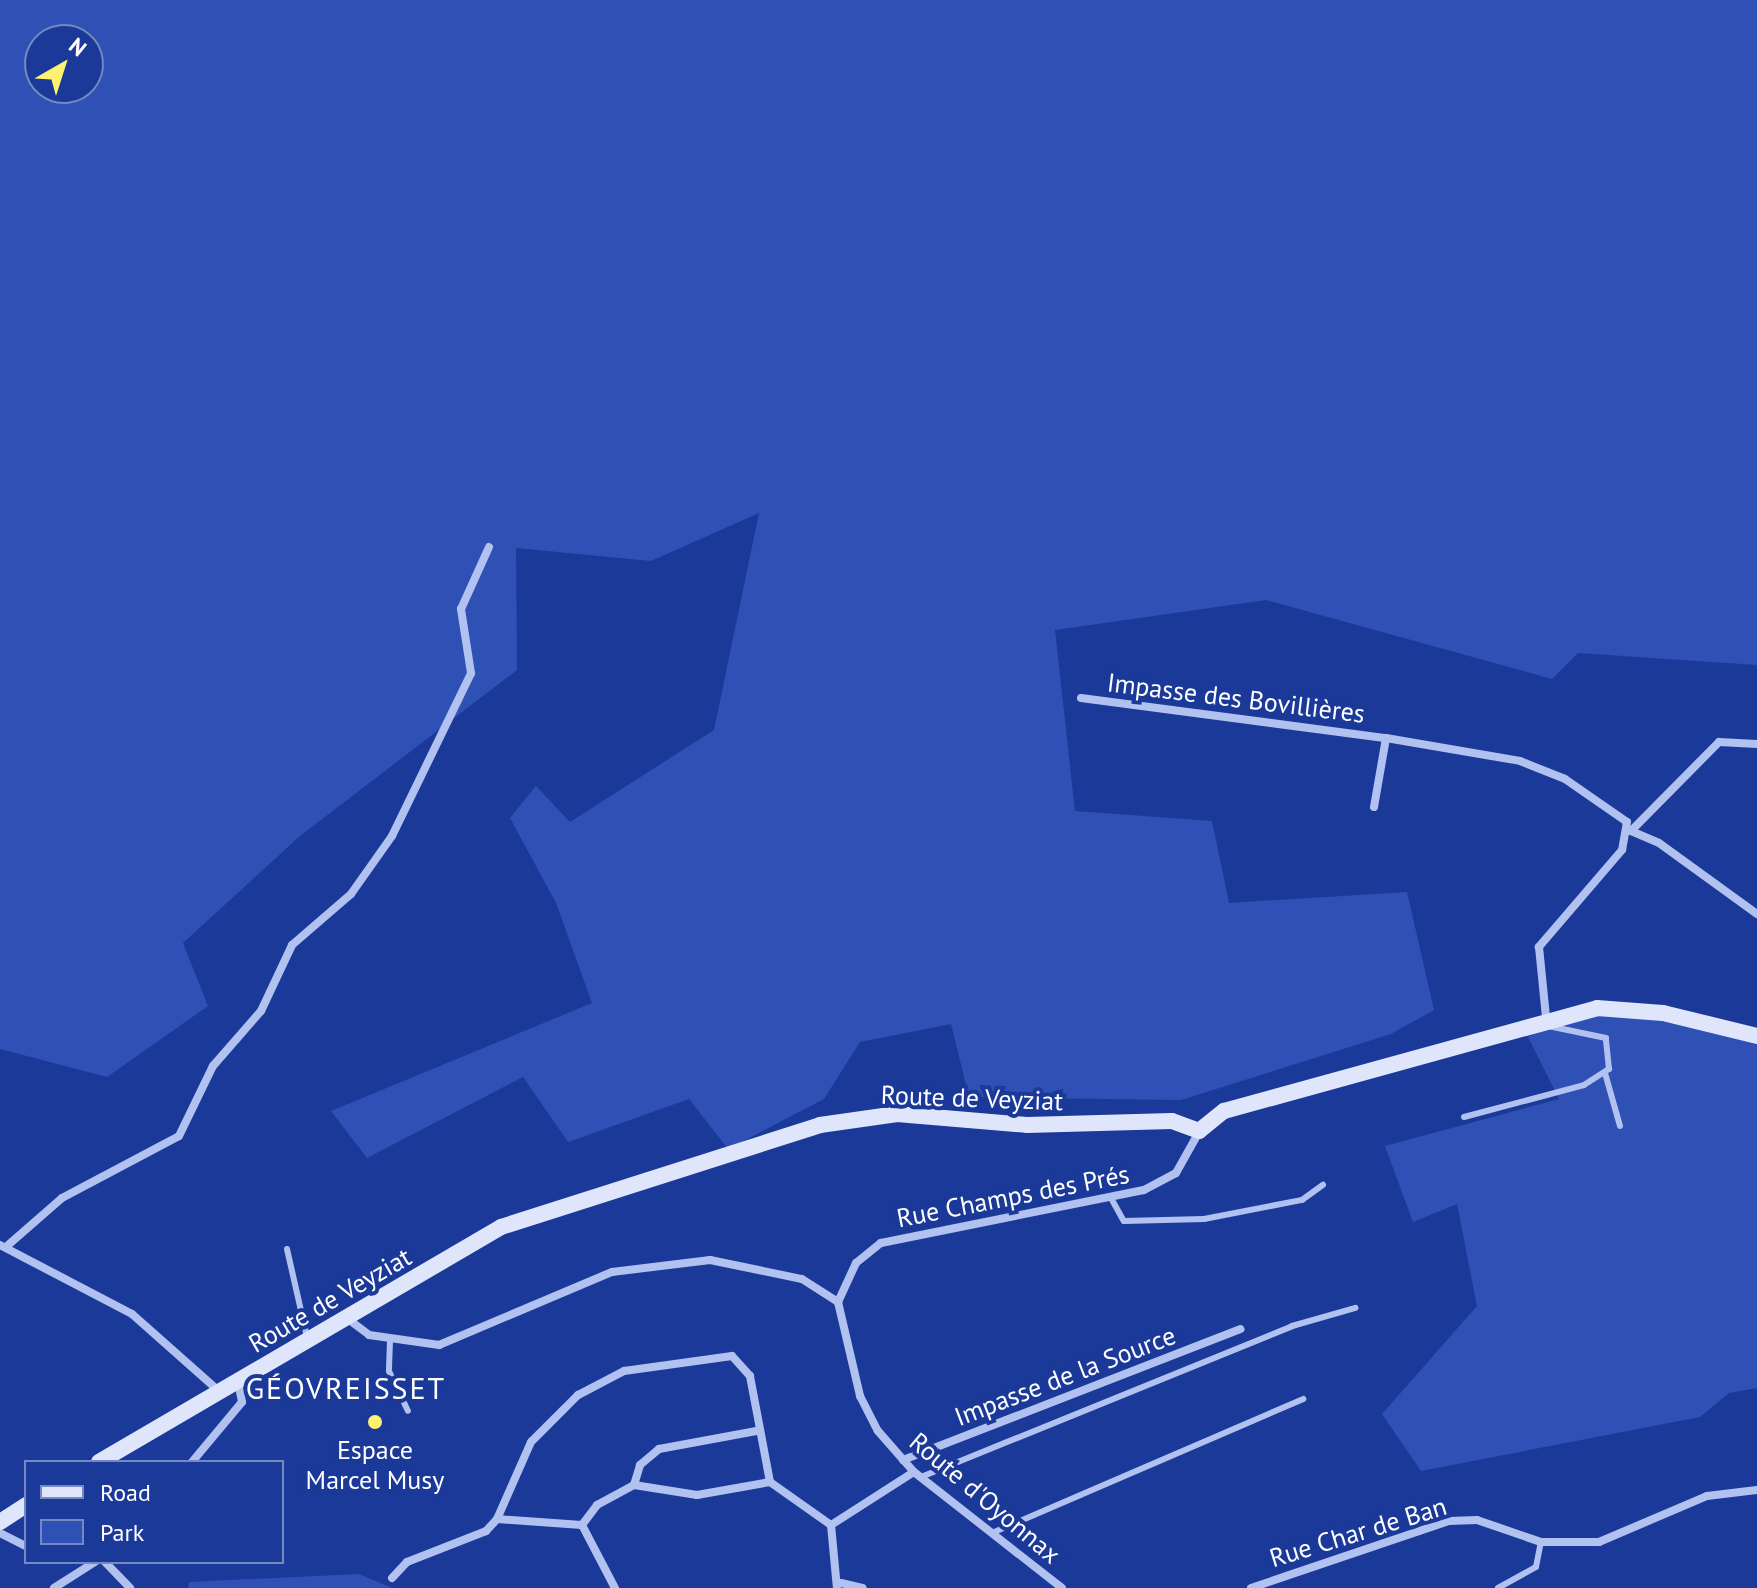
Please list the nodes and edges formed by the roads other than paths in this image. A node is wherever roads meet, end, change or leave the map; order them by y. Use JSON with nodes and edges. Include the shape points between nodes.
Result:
{"nodes":[{"id":1,"x":489,"y":547,"type":"dead end"},
{"id":2,"x":1081,"y":698,"type":"dead end"},
{"id":3,"x":1386,"y":738,"type":"junction"},
{"id":4,"x":1757,"y":744,"type":"edge"},
{"id":5,"x":1374,"y":807,"type":"dead end"},
{"id":6,"x":1631,"y":831,"type":"junction"},
{"id":7,"x":1757,"y":914,"type":"edge"},
{"id":8,"x":1540,"y":1019,"type":"junction"},
{"id":9,"x":1757,"y":1036,"type":"edge"},
{"id":10,"x":1605,"y":1073,"type":"junction"},
{"id":11,"x":1464,"y":1117,"type":"dead end"},
{"id":12,"x":1620,"y":1126,"type":"dead end"},
{"id":13,"x":1199,"y":1131,"type":"junction"},
{"id":14,"x":1323,"y":1185,"type":"dead end"},
{"id":15,"x":1111,"y":1198,"type":"junction"},
{"id":16,"x":4,"y":1246,"type":"edge"},
{"id":17,"x":287,"y":1249,"type":"dead end"},
{"id":18,"x":838,"y":1302,"type":"junction"},
{"id":19,"x":1355,"y":1308,"type":"dead end"},
{"id":20,"x":348,"y":1319,"type":"junction"},
{"id":21,"x":1240,"y":1329,"type":"dead end"},
{"id":22,"x":390,"y":1340,"type":"junction"},
{"id":23,"x":306,"y":1342,"type":"junction"},
{"id":24,"x":238,"y":1381,"type":"junction"},
{"id":25,"x":221,"y":1393,"type":"junction"},
{"id":26,"x":1303,"y":1399,"type":"dead end"},
{"id":27,"x":408,"y":1411,"type":"dead end"},
{"id":28,"x":756,"y":1431,"type":"junction"},
{"id":29,"x":103,"y":1460,"type":"edge"},
{"id":30,"x":194,"y":1460,"type":"edge"},
{"id":31,"x":903,"y":1460,"type":"junction"},
{"id":32,"x":918,"y":1475,"type":"junction"},
{"id":33,"x":770,"y":1482,"type":"junction"},
{"id":34,"x":634,"y":1485,"type":"junction"},
{"id":35,"x":1755,"y":1489,"type":"edge"},
{"id":36,"x":24,"y":1506,"type":"edge"},
{"id":37,"x":497,"y":1519,"type":"junction"},
{"id":38,"x":0,"y":1522,"type":"edge"},
{"id":39,"x":582,"y":1525,"type":"junction"},
{"id":40,"x":831,"y":1525,"type":"junction"},
{"id":41,"x":0,"y":1533,"type":"edge"},
{"id":42,"x":992,"y":1533,"type":"junction"},
{"id":43,"x":1541,"y":1542,"type":"junction"},
{"id":44,"x":24,"y":1545,"type":"edge"},
{"id":45,"x":92,"y":1564,"type":"edge"},
{"id":46,"x":107,"y":1564,"type":"edge"},
{"id":47,"x":392,"y":1578,"type":"dead end"},
{"id":48,"x":839,"y":1585,"type":"edge"},
{"id":49,"x":54,"y":1588,"type":"edge"},
{"id":50,"x":130,"y":1588,"type":"edge"},
{"id":51,"x":615,"y":1588,"type":"edge"},
{"id":52,"x":862,"y":1588,"type":"edge"},
{"id":53,"x":1062,"y":1588,"type":"edge"},
{"id":54,"x":1251,"y":1588,"type":"edge"},
{"id":55,"x":1498,"y":1588,"type":"edge"}],
"edges":[{"from":1,"to":16,"type":"street","via":[[461,609],[471,673],[392,836],[351,894],[292,945],[261,1011],[213,1066],[179,1136],[62,1198]]},
{"from":2,"to":3,"type":"street","name":"Impasse des Bovillières"},
{"from":3,"to":5,"type":"street"},
{"from":3,"to":6,"type":"street","name":"Impasse des Bovillières","via":[[1520,761],[1617,812]]},
{"from":4,"to":6,"type":"street","via":[[1719,742]]},
{"from":6,"to":7,"type":"street","name":"Impasse des Bovillières","via":[[1659,843]]},
{"from":6,"to":8,"type":"street","via":[[1539,947]]},
{"from":8,"to":9,"type":"street","via":[[1629,1009]]},
{"from":8,"to":10,"type":"lane","via":[[1606,1038],[1612,1048]]},
{"from":8,"to":13,"type":"street","via":[[1224,1111]]},
{"from":10,"to":11,"type":"lane"},
{"from":10,"to":12,"type":"lane"},
{"from":13,"to":15,"type":"street","name":"Rue Champs des Prés","via":[[1176,1173]]},
{"from":13,"to":20,"type":"street","name":"Route de Veyziat","via":[[1172,1121],[1027,1125],[897,1114],[820,1125],[501,1227]]},
{"from":14,"to":15,"type":"lane","via":[[1302,1200],[1204,1219],[1124,1221]]},
{"from":15,"to":18,"type":"street","name":"Rue Champs des Prés","via":[[881,1243],[856,1263]]},
{"from":16,"to":25,"type":"street","via":[[132,1314]]},
{"from":17,"to":23,"type":"lane"},
{"from":18,"to":22,"type":"street","via":[[802,1279],[710,1260],[601,1275],[439,1345]]},
{"from":18,"to":31,"type":"street","name":"Route d'Oyonnax","via":[[860,1396]]},
{"from":19,"to":32,"type":"lane","via":[[1292,1326]]},
{"from":20,"to":22,"type":"street"},
{"from":20,"to":23,"type":"street","name":"Route de Veyziat"},
{"from":21,"to":31,"type":"street","name":"Impasse de la Source"},
{"from":22,"to":27,"type":"lane","via":[[389,1371]]},
{"from":23,"to":24,"type":"street","name":"Route de Veyziat"},
{"from":24,"to":25,"type":"street","name":"Route de Veyziat"},
{"from":24,"to":30,"type":"street","via":[[242,1402]]},
{"from":25,"to":29,"type":"street","name":"Route de Veyziat"},
{"from":26,"to":42,"type":"lane"},
{"from":28,"to":33,"type":"street"},
{"from":28,"to":34,"type":"street","via":[[659,1449],[640,1465]]},
{"from":28,"to":37,"type":"street","via":[[750,1376],[738,1358],[624,1371],[578,1395],[540,1431],[506,1488]]},
{"from":31,"to":32,"type":"street","name":"Route d'Oyonnax"},
{"from":32,"to":40,"type":"street"},
{"from":32,"to":42,"type":"street","name":"Route d'Oyonnax"},
{"from":33,"to":34,"type":"street","via":[[697,1495]]},
{"from":33,"to":40,"type":"street"},
{"from":34,"to":39,"type":"street","via":[[597,1505]]},
{"from":35,"to":43,"type":"street","name":"Rue Char de Ban","via":[[1707,1496],[1599,1542]]},
{"from":36,"to":38,"type":"street"},
{"from":37,"to":39,"type":"street"},
{"from":37,"to":47,"type":"street","via":[[486,1531],[407,1562]]},
{"from":39,"to":51,"type":"street"},
{"from":40,"to":48,"type":"street"},
{"from":41,"to":44,"type":"street"},
{"from":42,"to":53,"type":"street","name":"Route d'Oyonnax"},
{"from":43,"to":54,"type":"street","name":"Rue Char de Ban","via":[[1477,1520],[1449,1521]]},
{"from":43,"to":55,"type":"lane","via":[[1536,1567]]},
{"from":45,"to":49,"type":"street"},
{"from":46,"to":50,"type":"street"},
{"from":48,"to":52,"type":"street"}]}
